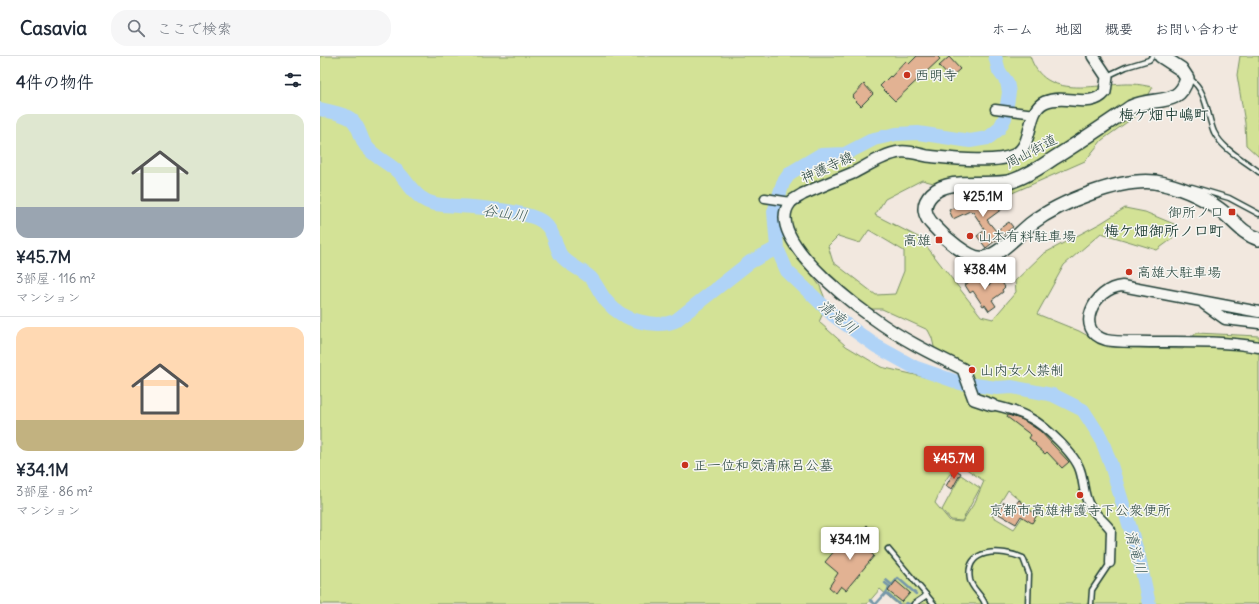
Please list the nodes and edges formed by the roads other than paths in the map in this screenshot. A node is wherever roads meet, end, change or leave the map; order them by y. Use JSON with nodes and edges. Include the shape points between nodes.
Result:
{"nodes":[{"id":1,"x":1093,"y":56,"type":"edge"},
{"id":2,"x":1153,"y":56,"type":"edge"},
{"id":3,"x":1161,"y":56,"type":"edge"},
{"id":4,"x":1107,"y":77,"type":"junction"},
{"id":5,"x":1187,"y":78,"type":"junction"},
{"id":6,"x":995,"y":109,"type":"dead end"},
{"id":7,"x":1035,"y":114,"type":"junction"},
{"id":8,"x":1259,"y":172,"type":"edge"},
{"id":9,"x":1155,"y":182,"type":"junction"},
{"id":10,"x":765,"y":198,"type":"dead end"},
{"id":11,"x":789,"y":202,"type":"junction"},
{"id":12,"x":1259,"y":214,"type":"edge"},
{"id":13,"x":1259,"y":240,"type":"edge"},
{"id":14,"x":1201,"y":302,"type":"junction"},
{"id":15,"x":1259,"y":312,"type":"edge"},
{"id":16,"x":1259,"y":323,"type":"edge"},
{"id":17,"x":1259,"y":347,"type":"edge"},
{"id":18,"x":992,"y":405,"type":"joint"},
{"id":19,"x":888,"y":549,"type":"dead end"},
{"id":20,"x":1110,"y":563,"type":"joint"},
{"id":21,"x":927,"y":595,"type":"junction"},
{"id":22,"x":914,"y":604,"type":"edge"},
{"id":23,"x":934,"y":604,"type":"edge"},
{"id":24,"x":985,"y":604,"type":"edge"},
{"id":25,"x":1028,"y":604,"type":"edge"},
{"id":26,"x":1091,"y":604,"type":"edge"}],
"edges":[{"from":1,"to":4,"type":"main road"},
{"from":2,"to":4,"type":"lane"},
{"from":3,"to":5,"type":"highway","via":[[1181,69]]},
{"from":4,"to":7,"type":"main road","via":[[1105,92],[1097,100],[1051,100],[1044,103]]},
{"from":5,"to":8,"type":"lane","via":[[1193,82],[1206,104],[1214,133],[1238,157]]},
{"from":5,"to":9,"type":"highway","name":"周山街道","via":[[1182,91],[1176,97],[1140,102],[1068,150],[1013,181],[1000,184],[958,184],[939,188],[927,199],[925,216],[938,231],[964,252],[983,259],[994,254],[1033,222],[1083,196],[1130,184]]},
{"from":6,"to":7,"type":"street"},
{"from":7,"to":11,"type":"main road","name":"神護寺線","via":[[1027,140],[1016,155],[997,160],[926,156],[912,152],[897,153]]},
{"from":9,"to":12,"type":"lane","via":[[1167,180],[1208,191],[1229,198]]},
{"from":9,"to":13,"type":"highway","name":"周山街道","via":[[1193,193],[1219,209],[1249,235]]},
{"from":10,"to":11,"type":"street"},
{"from":11,"to":18,"type":"main road","via":[[785,219],[791,241],[826,279],[872,318],[963,369],[970,394],[977,401]]},
{"from":14,"to":15,"type":"street"},
{"from":14,"to":16,"type":"street","via":[[1225,319]]},
{"from":14,"to":17,"type":"street","via":[[1127,285],[1110,288],[1095,303],[1090,315],[1090,325],[1100,338],[1114,341],[1210,342]]},
{"from":18,"to":20,"type":"street","via":[[1008,408],[1030,418],[1058,441],[1077,463],[1089,505],[1111,530]]},
{"from":19,"to":21,"type":"lane"},
{"from":20,"to":26,"type":"lane","via":[[1092,590]]},
{"from":21,"to":22,"type":"lane"},
{"from":21,"to":23,"type":"lane"},
{"from":24,"to":25,"type":"lane","via":[[970,582],[970,566],[976,556],[985,553],[1023,558],[1029,574]]}]}
